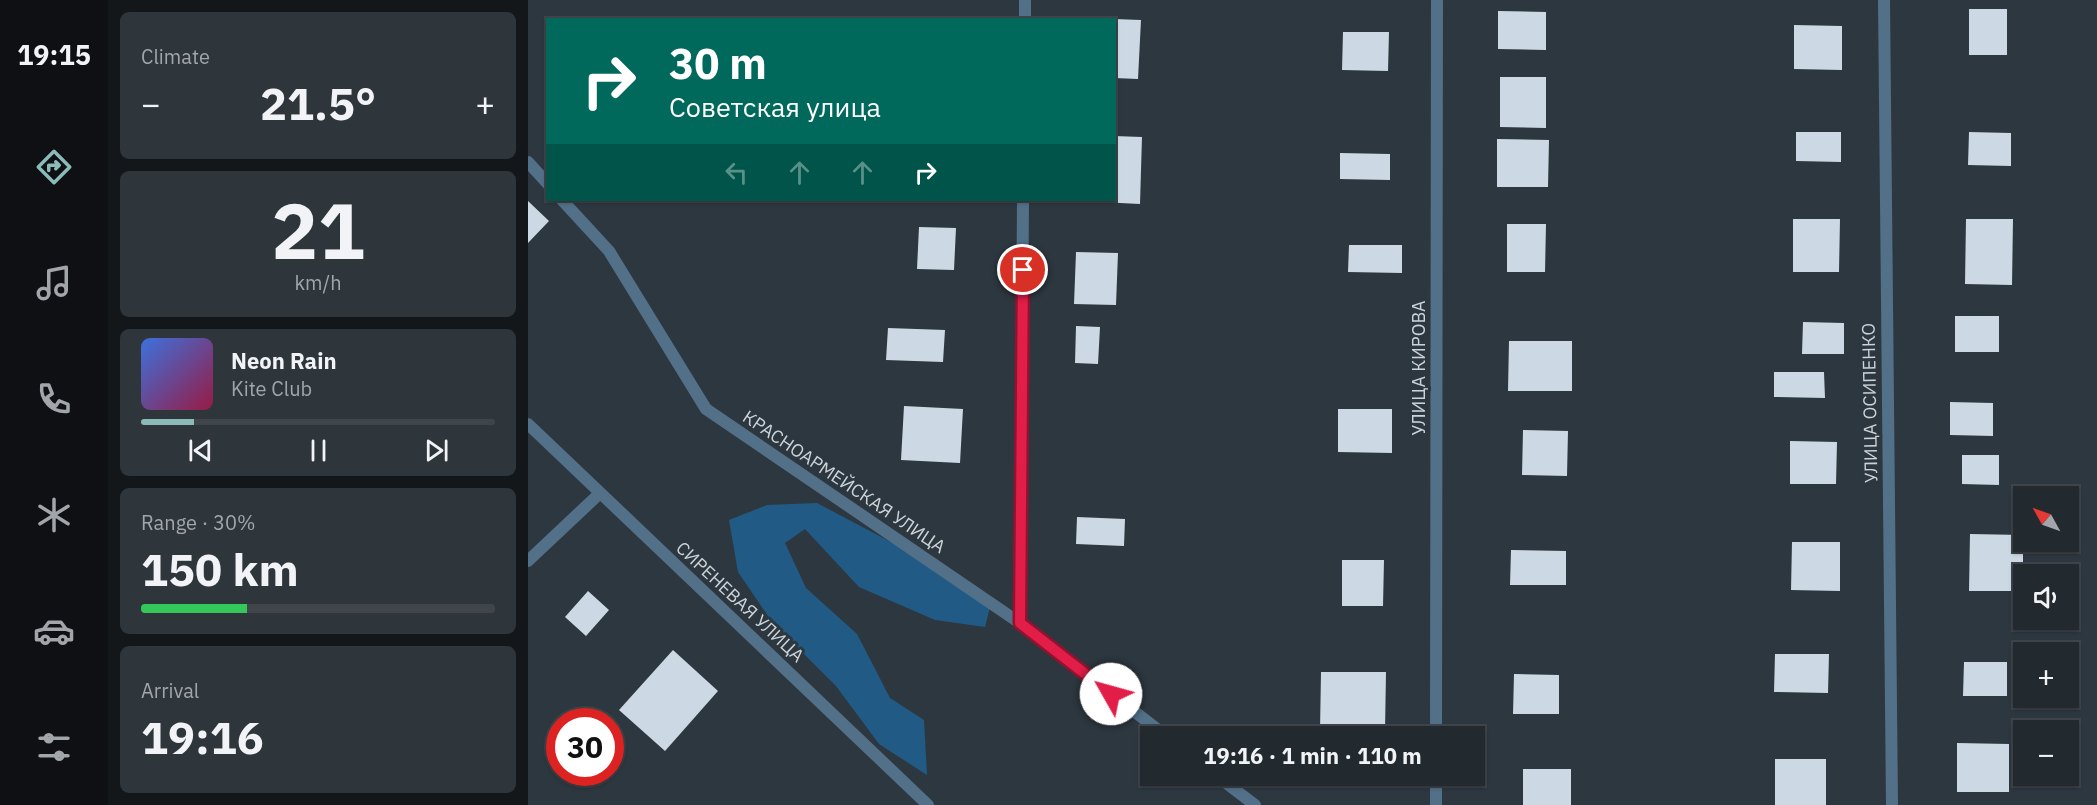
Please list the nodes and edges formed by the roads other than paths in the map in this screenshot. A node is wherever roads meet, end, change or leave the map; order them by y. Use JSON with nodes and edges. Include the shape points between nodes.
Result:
{"nodes":[{"id":1,"x":1025,"y":0,"type":"edge"},
{"id":2,"x":1437,"y":0,"type":"edge"},
{"id":3,"x":1884,"y":0,"type":"edge"},
{"id":4,"x":1025,"y":18,"type":"edge"},
{"id":5,"x":528,"y":162,"type":"edge"},
{"id":6,"x":546,"y":182,"type":"edge"},
{"id":7,"x":563,"y":201,"type":"edge"},
{"id":8,"x":1023,"y":201,"type":"edge"},
{"id":9,"x":528,"y":424,"type":"edge"},
{"id":10,"x":599,"y":494,"type":"junction"},
{"id":11,"x":528,"y":561,"type":"edge"},
{"id":12,"x":1020,"y":623,"type":"junction"},
{"id":13,"x":1153,"y":726,"type":"edge"},
{"id":14,"x":1436,"y":726,"type":"edge"},
{"id":15,"x":1230,"y":786,"type":"edge"},
{"id":16,"x":1436,"y":786,"type":"edge"},
{"id":17,"x":928,"y":805,"type":"edge"},
{"id":18,"x":1255,"y":805,"type":"edge"},
{"id":19,"x":1436,"y":805,"type":"edge"},
{"id":20,"x":1892,"y":805,"type":"edge"}],
"edges":[{"from":1,"to":4,"type":"street"},
{"from":2,"to":14,"type":"street","name":"УЛИЦА КИРОВА"},
{"from":3,"to":20,"type":"street","name":"УЛИЦА ОСИПЕНКО"},
{"from":5,"to":6,"type":"street"},
{"from":7,"to":12,"type":"street","name":"КРАСНОАРМЕЙСКАЯ УЛИЦА","via":[[609,251],[706,409]]},
{"from":8,"to":12,"type":"street"},
{"from":9,"to":10,"type":"street","name":"СИРЕНЕВАЯ УЛИЦА"},
{"from":10,"to":11,"type":"street"},
{"from":10,"to":17,"type":"street","name":"СИРЕНЕВАЯ УЛИЦА"},
{"from":12,"to":13,"type":"street","name":"КРАСНОАРМЕЙСКАЯ УЛИЦА"},
{"from":15,"to":18,"type":"street"},
{"from":16,"to":19,"type":"street"}]}
